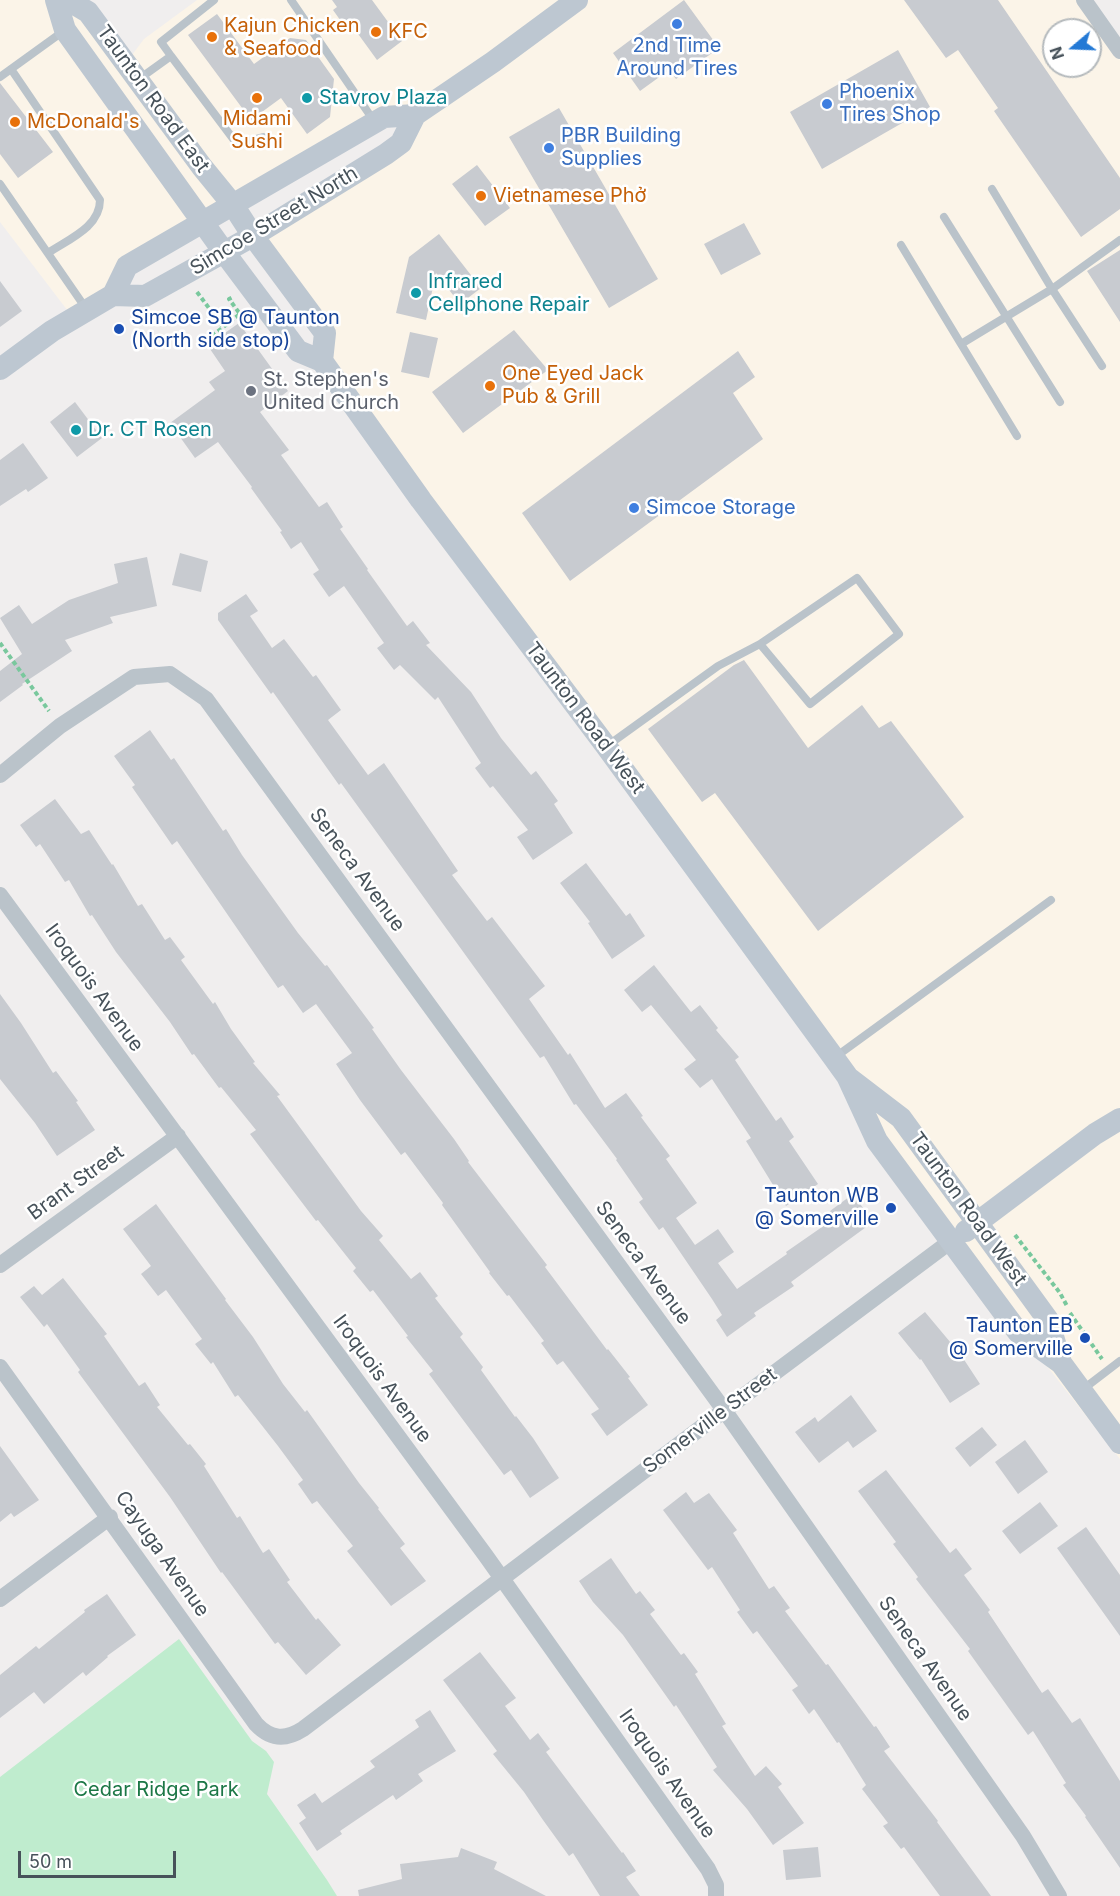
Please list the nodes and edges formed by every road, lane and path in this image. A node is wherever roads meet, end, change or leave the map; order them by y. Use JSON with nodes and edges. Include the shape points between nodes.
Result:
{"nodes":[{"id":1,"x":56,"y":0,"type":"edge"},
{"id":2,"x":68,"y":0,"type":"edge"},
{"id":3,"x":214,"y":0,"type":"edge"},
{"id":4,"x":291,"y":0,"type":"edge"},
{"id":5,"x":577,"y":0,"type":"edge"},
{"id":6,"x":1084,"y":0,"type":"edge"},
{"id":7,"x":65,"y":30,"type":"junction"},
{"id":8,"x":1120,"y":51,"type":"edge"},
{"id":9,"x":171,"y":56,"type":"junction"},
{"id":10,"x":11,"y":69,"type":"junction"},
{"id":11,"x":0,"y":77,"type":"edge"},
{"id":12,"x":138,"y":80,"type":"junction"},
{"id":13,"x":415,"y":115,"type":"junction"},
{"id":14,"x":375,"y":122,"type":"junction"},
{"id":15,"x":263,"y":136,"type":"dead end"},
{"id":16,"x":0,"y":184,"type":"edge"},
{"id":17,"x":992,"y":189,"type":"dead end"},
{"id":18,"x":233,"y":205,"type":"junction"},
{"id":19,"x":944,"y":217,"type":"dead end"},
{"id":20,"x":203,"y":222,"type":"junction"},
{"id":21,"x":253,"y":236,"type":"junction"},
{"id":22,"x":1120,"y":240,"type":"edge"},
{"id":23,"x":901,"y":245,"type":"dead end"},
{"id":24,"x":224,"y":252,"type":"junction"},
{"id":25,"x":48,"y":253,"type":"junction"},
{"id":26,"x":250,"y":285,"type":"junction"},
{"id":27,"x":1052,"y":289,"type":"junction"},
{"id":28,"x":196,"y":292,"type":"dead end"},
{"id":29,"x":113,"y":295,"type":"junction"},
{"id":30,"x":87,"y":310,"type":"junction"},
{"id":31,"x":1005,"y":317,"type":"junction"},
{"id":32,"x":223,"y":327,"type":"junction"},
{"id":33,"x":961,"y":344,"type":"junction"},
{"id":34,"x":200,"y":345,"type":"dead end"},
{"id":35,"x":322,"y":361,"type":"junction"},
{"id":36,"x":1102,"y":366,"type":"dead end"},
{"id":37,"x":0,"y":369,"type":"edge"},
{"id":38,"x":1060,"y":402,"type":"dead end"},
{"id":39,"x":1017,"y":436,"type":"dead end"},
{"id":40,"x":0,"y":643,"type":"edge"},
{"id":41,"x":760,"y":644,"type":"junction"},
{"id":42,"x":60,"y":726,"type":"junction"},
{"id":43,"x":606,"y":746,"type":"junction"},
{"id":44,"x":0,"y":775,"type":"edge"},
{"id":45,"x":0,"y":895,"type":"edge"},
{"id":46,"x":1051,"y":900,"type":"dead end"},
{"id":47,"x":840,"y":1067,"type":"junction"},
{"id":48,"x":1120,"y":1119,"type":"edge"},
{"id":49,"x":178,"y":1136,"type":"junction"},
{"id":50,"x":977,"y":1222,"type":"junction"},
{"id":51,"x":951,"y":1241,"type":"junction"},
{"id":52,"x":0,"y":1265,"type":"edge"},
{"id":53,"x":1120,"y":1362,"type":"edge"},
{"id":54,"x":1061,"y":1363,"type":"junction"},
{"id":55,"x":0,"y":1367,"type":"edge"},
{"id":56,"x":1081,"y":1390,"type":"junction"},
{"id":57,"x":724,"y":1410,"type":"junction"},
{"id":58,"x":1120,"y":1443,"type":"edge"},
{"id":59,"x":110,"y":1517,"type":"junction"},
{"id":60,"x":501,"y":1578,"type":"junction"},
{"id":61,"x":0,"y":1599,"type":"edge"},
{"id":62,"x":303,"y":1729,"type":"joint"},
{"id":63,"x":716,"y":1896,"type":"edge"},
{"id":64,"x":1059,"y":1896,"type":"edge"}],
"edges":[{"from":1,"to":7,"type":"main road","name":"Taunton Road East"},
{"from":2,"to":12,"type":"main road","name":"Taunton Road East","via":[[88,12]]},
{"from":3,"to":9,"type":"lane","via":[[160,42]]},
{"from":4,"to":14,"type":"lane"},
{"from":5,"to":13,"type":"main road","name":"Simcoe Street North"},
{"from":6,"to":8,"type":"street"},
{"from":7,"to":10,"type":"lane"},
{"from":7,"to":20,"type":"main road","name":"Taunton Road East"},
{"from":9,"to":12,"type":"lane"},
{"from":9,"to":15,"type":"lane","via":[[237,144]]},
{"from":10,"to":11,"type":"lane"},
{"from":10,"to":25,"type":"lane","via":[[100,200],[94,222]]},
{"from":12,"to":18,"type":"main road","name":"Taunton Road East"},
{"from":13,"to":14,"type":"main road","name":"Simcoe Street North","via":[[384,117]]},
{"from":13,"to":21,"type":"main road","name":"Simcoe Street North","via":[[401,143]]},
{"from":14,"to":18,"type":"main road","name":"Simcoe Street North"},
{"from":16,"to":25,"type":"lane"},
{"from":17,"to":27,"type":"lane"},
{"from":18,"to":20,"type":"main road","name":"Simcoe Street North"},
{"from":18,"to":21,"type":"main road","name":"Taunton Road East"},
{"from":19,"to":31,"type":"lane"},
{"from":20,"to":24,"type":"main road","name":"Taunton Road East"},
{"from":20,"to":29,"type":"main road","name":"Simcoe Street North","via":[[128,266]]},
{"from":21,"to":24,"type":"main road","name":"Simcoe Street North"},
{"from":21,"to":35,"type":"main road","via":[[324,333]]},
{"from":22,"to":27,"type":"lane"},
{"from":23,"to":33,"type":"lane"},
{"from":24,"to":26,"type":"main road","name":"Taunton Road West"},
{"from":24,"to":29,"type":"main road","name":"Simcoe Street North","via":[[146,296]]},
{"from":25,"to":30,"type":"lane"},
{"from":26,"to":32,"type":"path","via":[[229,299],[240,314]]},
{"from":26,"to":35,"type":"main road","name":"Taunton Road West","via":[[298,351]]},
{"from":27,"to":31,"type":"lane"},
{"from":27,"to":36,"type":"lane"},
{"from":28,"to":32,"type":"path"},
{"from":29,"to":30,"type":"main road"},
{"from":30,"to":37,"type":"main road"},
{"from":31,"to":33,"type":"lane"},
{"from":31,"to":38,"type":"lane"},
{"from":32,"to":34,"type":"path"},
{"from":33,"to":39,"type":"lane"},
{"from":35,"to":43,"type":"main road","name":"Taunton Road West"},
{"from":40,"to":42,"type":"path"},
{"from":41,"to":41,"type":"lane","via":[[810,704],[899,634],[857,578]]},
{"from":41,"to":43,"type":"lane","via":[[718,666]]},
{"from":42,"to":44,"type":"street"},
{"from":42,"to":57,"type":"street","name":"Seneca Avenue","via":[[134,677],[170,674],[206,699]]},
{"from":43,"to":47,"type":"main road","name":"Taunton Road West"},
{"from":45,"to":49,"type":"street","name":"Iroquois Avenue"},
{"from":46,"to":47,"type":"lane"},
{"from":47,"to":50,"type":"main road","name":"Taunton Road West","via":[[901,1118]]},
{"from":47,"to":51,"type":"main road","name":"Taunton Road West","via":[[877,1141]]},
{"from":48,"to":50,"type":"main road","name":"Somerville Street"},
{"from":49,"to":52,"type":"street","name":"Brant Street"},
{"from":49,"to":60,"type":"street","name":"Iroquois Avenue"},
{"from":50,"to":51,"type":"main road","name":"Somerville Street"},
{"from":50,"to":54,"type":"main road","name":"Taunton Road West","via":[[1048,1320]]},
{"from":51,"to":54,"type":"main road","name":"Taunton Road West","via":[[1018,1332]]},
{"from":51,"to":57,"type":"street","name":"Somerville Street"},
{"from":53,"to":56,"type":"lane"},
{"from":54,"to":56,"type":"main road","name":"Taunton Road West"},
{"from":55,"to":59,"type":"street","name":"Cayuga Avenue"},
{"from":56,"to":58,"type":"main road","name":"Taunton Road West"},
{"from":57,"to":60,"type":"street","name":"Somerville Street"},
{"from":57,"to":64,"type":"street","name":"Seneca Avenue","via":[[1023,1836]]},
{"from":59,"to":61,"type":"street"},
{"from":59,"to":62,"type":"street","name":"Cayuga Avenue","via":[[259,1727],[276,1737],[294,1735]]},
{"from":60,"to":62,"type":"street","name":"Somerville Street"},
{"from":60,"to":63,"type":"street","name":"Iroquois Avenue","via":[[708,1869],[716,1885]]}]}
